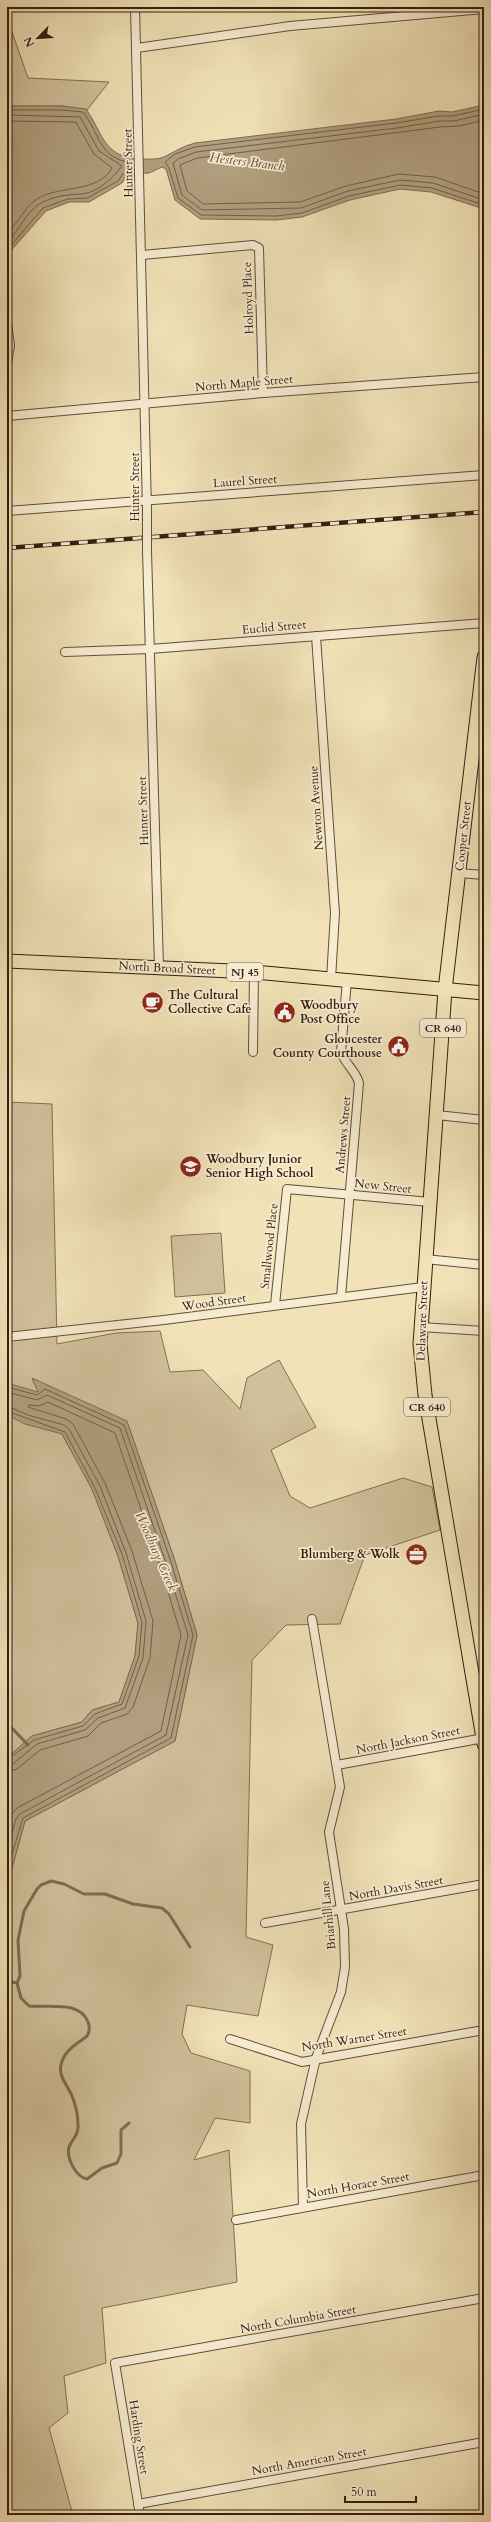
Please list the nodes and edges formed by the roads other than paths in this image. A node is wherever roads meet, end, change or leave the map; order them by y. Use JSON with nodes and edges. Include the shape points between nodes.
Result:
{"nodes":[{"id":1,"x":135,"y":7,"type":"edge"},
{"id":2,"x":484,"y":10,"type":"edge"},
{"id":3,"x":137,"y":48,"type":"junction"},
{"id":4,"x":142,"y":255,"type":"junction"},
{"id":5,"x":7,"y":322,"type":"edge"},
{"id":6,"x":7,"y":363,"type":"edge"},
{"id":7,"x":484,"y":377,"type":"edge"},
{"id":8,"x":262,"y":393,"type":"junction"},
{"id":9,"x":145,"y":404,"type":"junction"},
{"id":10,"x":7,"y":416,"type":"edge"},
{"id":11,"x":484,"y":475,"type":"edge"},
{"id":12,"x":147,"y":505,"type":"junction"},
{"id":13,"x":7,"y":511,"type":"edge"},
{"id":14,"x":484,"y":623,"type":"edge"},
{"id":15,"x":316,"y":636,"type":"junction"},
{"id":16,"x":150,"y":650,"type":"junction"},
{"id":17,"x":65,"y":652,"type":"dead end"},
{"id":18,"x":484,"y":658,"type":"edge"},
{"id":19,"x":459,"y":873,"type":"junction"},
{"id":20,"x":484,"y":875,"type":"edge"},
{"id":21,"x":7,"y":961,"type":"edge"},
{"id":22,"x":159,"y":967,"type":"junction"},
{"id":23,"x":254,"y":972,"type":"junction"},
{"id":24,"x":331,"y":979,"type":"junction"},
{"id":25,"x":347,"y":980,"type":"junction"},
{"id":26,"x":446,"y":990,"type":"junction"},
{"id":27,"x":484,"y":993,"type":"edge"},
{"id":28,"x":254,"y":1052,"type":"dead end"},
{"id":29,"x":437,"y":1115,"type":"junction"},
{"id":30,"x":484,"y":1120,"type":"edge"},
{"id":31,"x":287,"y":1189,"type":"joint"},
{"id":32,"x":350,"y":1195,"type":"junction"},
{"id":33,"x":430,"y":1202,"type":"junction"},
{"id":34,"x":425,"y":1259,"type":"junction"},
{"id":35,"x":484,"y":1265,"type":"edge"},
{"id":36,"x":423,"y":1287,"type":"junction"},
{"id":37,"x":341,"y":1297,"type":"junction"},
{"id":38,"x":275,"y":1306,"type":"junction"},
{"id":39,"x":421,"y":1327,"type":"junction"},
{"id":40,"x":484,"y":1331,"type":"edge"},
{"id":41,"x":7,"y":1337,"type":"edge"},
{"id":42,"x":312,"y":1619,"type":"dead end"},
{"id":43,"x":484,"y":1740,"type":"edge"},
{"id":44,"x":337,"y":1766,"type":"junction"},
{"id":45,"x":484,"y":1884,"type":"edge"},
{"id":46,"x":341,"y":1910,"type":"junction"},
{"id":47,"x":265,"y":1923,"type":"dead end"},
{"id":48,"x":484,"y":2030,"type":"edge"},
{"id":49,"x":230,"y":2039,"type":"dead end"},
{"id":50,"x":316,"y":2058,"type":"junction"},
{"id":51,"x":484,"y":2175,"type":"edge"},
{"id":52,"x":303,"y":2207,"type":"junction"},
{"id":53,"x":236,"y":2220,"type":"dead end"},
{"id":54,"x":484,"y":2298,"type":"edge"},
{"id":55,"x":115,"y":2363,"type":"joint"},
{"id":56,"x":484,"y":2442,"type":"edge"},
{"id":57,"x":138,"y":2504,"type":"junction"},
{"id":58,"x":140,"y":2515,"type":"edge"}],
"edges":[{"from":1,"to":3,"type":"street","name":"Hunter Street"},
{"from":2,"to":3,"type":"street","via":[[290,26]]},
{"from":3,"to":4,"type":"street","name":"Hunter Street"},
{"from":4,"to":8,"type":"street","name":"Holroyd Place","via":[[253,245],[259,248]]},
{"from":4,"to":9,"type":"street","name":"Hunter Street"},
{"from":5,"to":6,"type":"street","via":[[10,346]]},
{"from":7,"to":8,"type":"street","name":"North Maple Street"},
{"from":8,"to":9,"type":"street","name":"North Maple Street"},
{"from":9,"to":10,"type":"street","name":"North Maple Street"},
{"from":9,"to":12,"type":"street","name":"Hunter Street"},
{"from":11,"to":12,"type":"street","name":"Laurel Street"},
{"from":12,"to":13,"type":"street","name":"Laurel Street"},
{"from":12,"to":16,"type":"street","name":"Hunter Street","bridge":true},
{"from":14,"to":15,"type":"street","name":"Euclid Street"},
{"from":15,"to":16,"type":"street","name":"Euclid Street"},
{"from":15,"to":24,"type":"street","name":"Newton Avenue","via":[[335,913]]},
{"from":16,"to":17,"type":"street","name":"Euclid Street"},
{"from":16,"to":22,"type":"street","name":"Hunter Street"},
{"from":18,"to":19,"type":"main road","name":"Cooper Street"},
{"from":19,"to":20,"type":"street"},
{"from":19,"to":26,"type":"main road","name":"Cooper Street"},
{"from":21,"to":22,"type":"main road","name":"North Broad Street","number":"NJ 45"},
{"from":22,"to":23,"type":"main road","name":"North Broad Street","number":"NJ 45"},
{"from":23,"to":24,"type":"main road","name":"North Broad Street","number":"NJ 45"},
{"from":23,"to":28,"type":"street"},
{"from":24,"to":25,"type":"main road","name":"North Broad Street","number":"NJ 45"},
{"from":25,"to":26,"type":"main road","name":"North Broad Street","number":"NJ 45"},
{"from":25,"to":32,"type":"street","name":"Andrews Street","via":[[342,1052],[344,1059],[357,1075],[359,1083]]},
{"from":26,"to":27,"type":"main road","number":"NJ 45"},
{"from":26,"to":29,"type":"main road","name":"Delaware Street","number":"CR 640"},
{"from":29,"to":30,"type":"street"},
{"from":29,"to":33,"type":"main road","name":"Delaware Street","number":"CR 640"},
{"from":31,"to":32,"type":"street","name":"New Street"},
{"from":31,"to":38,"type":"street","name":"Smallwood Place"},
{"from":32,"to":33,"type":"street","name":"New Street"},
{"from":32,"to":37,"type":"street","name":"Andrews Street"},
{"from":33,"to":34,"type":"main road","name":"Delaware Street","number":"CR 640"},
{"from":34,"to":35,"type":"street"},
{"from":34,"to":36,"type":"main road","name":"Delaware Street","number":"CR 640"},
{"from":36,"to":37,"type":"street","name":"Wood Street"},
{"from":36,"to":39,"type":"main road","name":"Delaware Street","number":"CR 640"},
{"from":37,"to":38,"type":"street","name":"Wood Street"},
{"from":38,"to":41,"type":"street","name":"Wood Street"},
{"from":39,"to":40,"type":"street"},
{"from":39,"to":43,"type":"main road","name":"Delaware Street","number":"CR 640","via":[[420,1366]]},
{"from":42,"to":44,"type":"street","name":"Briarhill Lane"},
{"from":43,"to":44,"type":"street","name":"North Jackson Street"},
{"from":44,"to":46,"type":"street","name":"Briarhill Lane","via":[[340,1787],[328,1832]]},
{"from":45,"to":46,"type":"street","name":"North Davis Street"},
{"from":46,"to":47,"type":"street","name":"North Davis Street"},
{"from":46,"to":50,"type":"street","name":"Briarhill Lane","via":[[345,1967],[341,1992]]},
{"from":48,"to":50,"type":"street","name":"North Warner Street"},
{"from":49,"to":50,"type":"street","name":"North Warner Street","via":[[302,2062]]},
{"from":50,"to":52,"type":"street","name":"Briarhill Lane","via":[[301,2124]]},
{"from":51,"to":52,"type":"street","name":"North Horace Street"},
{"from":52,"to":53,"type":"street","name":"North Horace Street"},
{"from":54,"to":55,"type":"street","name":"North Columbia Street"},
{"from":55,"to":57,"type":"street","name":"Harding Street"},
{"from":56,"to":57,"type":"street","name":"North American Street"},
{"from":57,"to":58,"type":"street","name":"Harding Street"}]}
